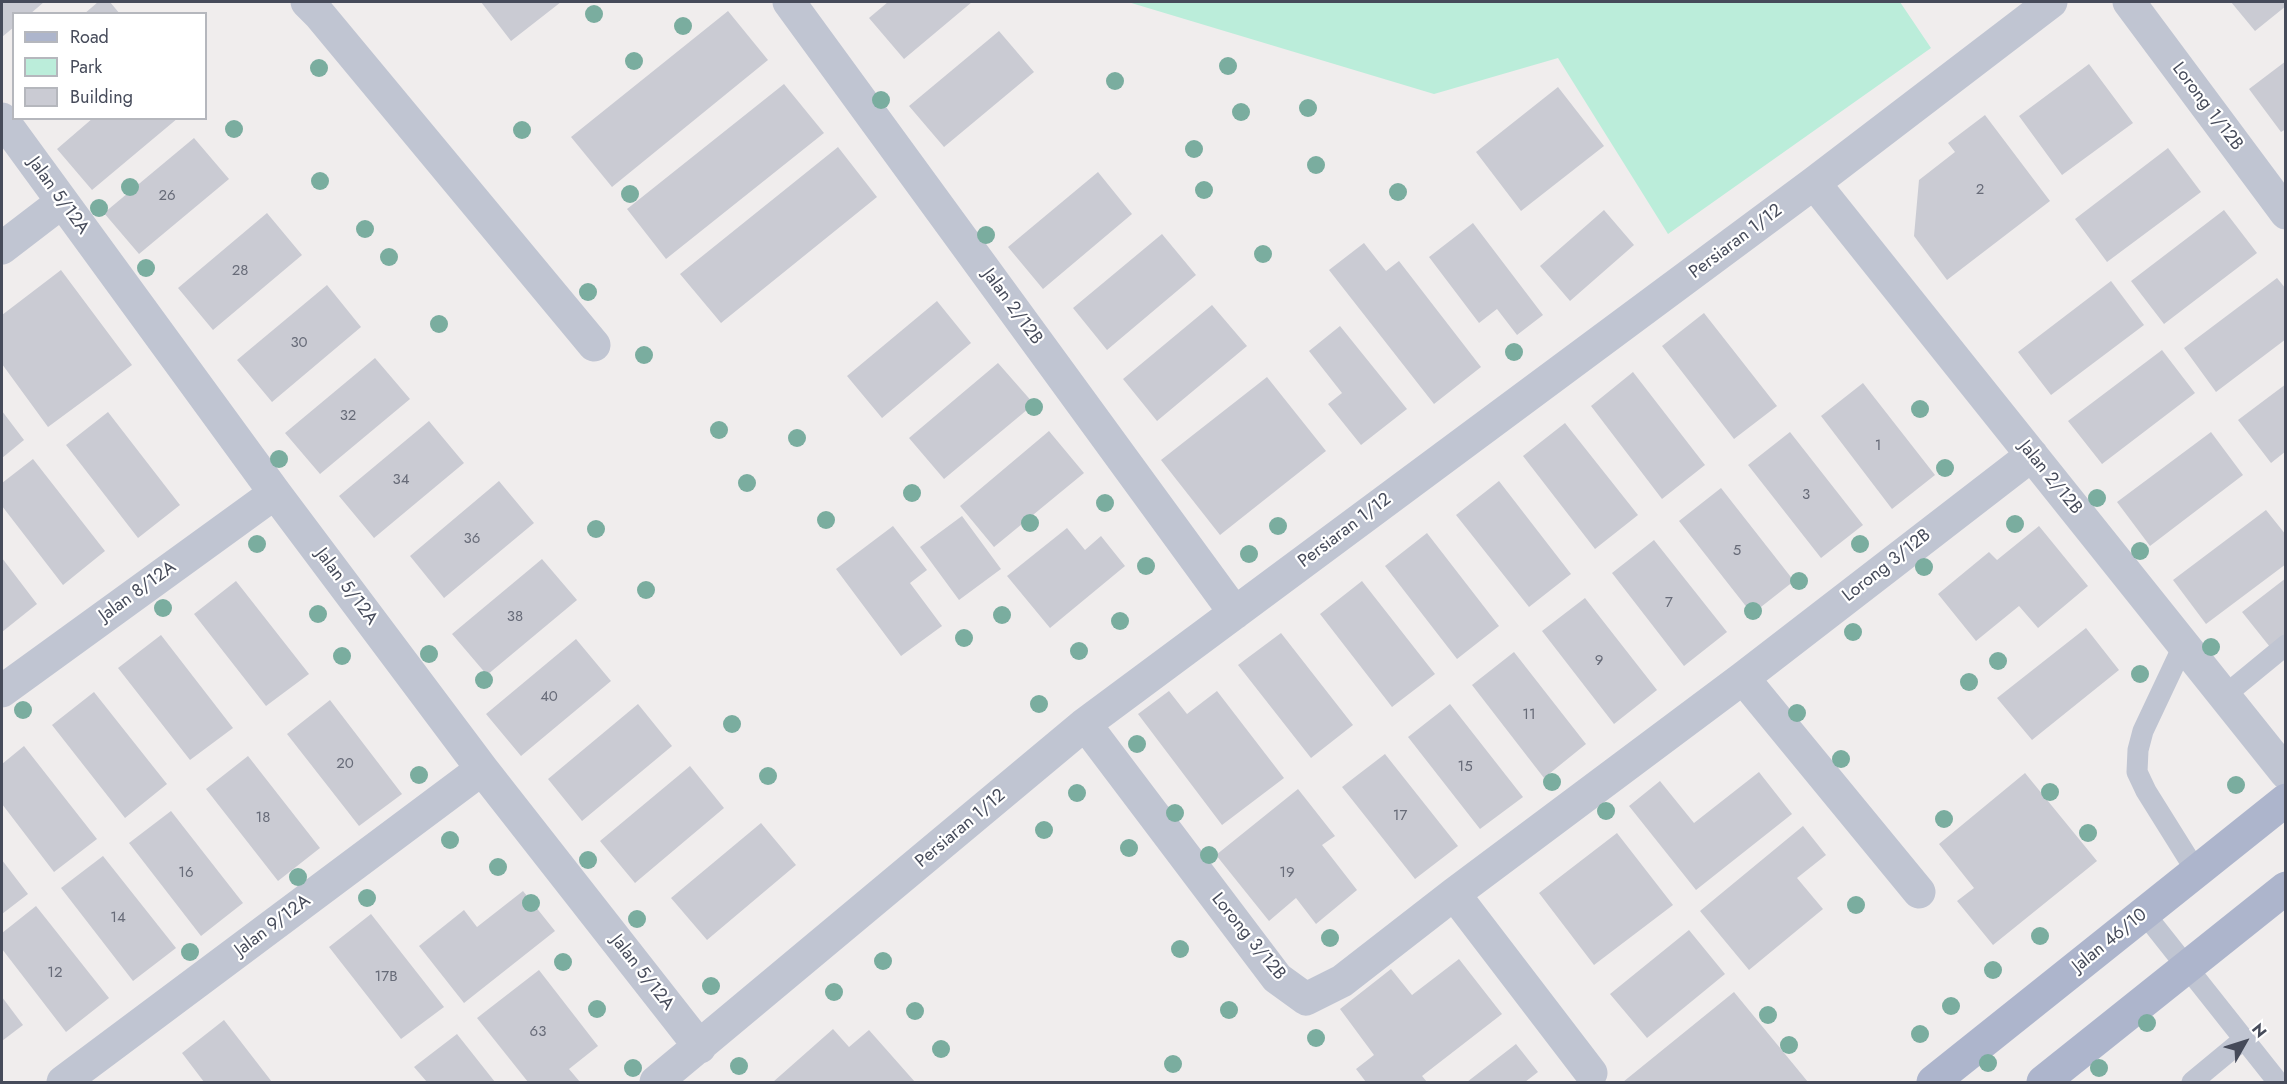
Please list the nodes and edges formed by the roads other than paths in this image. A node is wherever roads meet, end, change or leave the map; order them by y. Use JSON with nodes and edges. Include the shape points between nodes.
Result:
{"nodes":[{"id":1,"x":307,"y":2,"type":"edge"},
{"id":2,"x":789,"y":2,"type":"edge"},
{"id":3,"x":2129,"y":2,"type":"edge"},
{"id":4,"x":2034,"y":6,"type":"edge"},
{"id":5,"x":2,"y":119,"type":"edge"},
{"id":6,"x":1814,"y":183,"type":"junction"},
{"id":7,"x":62,"y":202,"type":"junction"},
{"id":8,"x":2286,"y":213,"type":"edge"},
{"id":9,"x":2,"y":248,"type":"edge"},
{"id":10,"x":594,"y":345,"type":"dead end"},
{"id":11,"x":2032,"y":455,"type":"junction"},
{"id":12,"x":275,"y":493,"type":"junction"},
{"id":13,"x":1235,"y":613,"type":"junction"},
{"id":14,"x":2184,"y":644,"type":"junction"},
{"id":15,"x":2286,"y":645,"type":"edge"},
{"id":16,"x":1743,"y":678,"type":"junction"},
{"id":17,"x":2,"y":691,"type":"edge"},
{"id":18,"x":2224,"y":696,"type":"junction"},
{"id":19,"x":1085,"y":724,"type":"junction"},
{"id":20,"x":482,"y":769,"type":"junction"},
{"id":21,"x":2286,"y":773,"type":"edge"},
{"id":22,"x":2286,"y":800,"type":"edge"},
{"id":23,"x":2196,"y":871,"type":"junction"},
{"id":24,"x":2286,"y":888,"type":"edge"},
{"id":25,"x":1919,"y":892,"type":"dead end"},
{"id":26,"x":1454,"y":894,"type":"junction"},
{"id":27,"x":2144,"y":913,"type":"junction"},
{"id":28,"x":2188,"y":966,"type":"junction"},
{"id":29,"x":2244,"y":1039,"type":"junction"},
{"id":30,"x":700,"y":1047,"type":"junction"},
{"id":31,"x":1591,"y":1073,"type":"dead end"},
{"id":32,"x":63,"y":1083,"type":"edge"},
{"id":33,"x":657,"y":1083,"type":"edge"},
{"id":34,"x":1934,"y":1083,"type":"edge"},
{"id":35,"x":2043,"y":1083,"type":"edge"},
{"id":36,"x":2192,"y":1083,"type":"edge"},
{"id":37,"x":2278,"y":1083,"type":"edge"}],
"edges":[{"from":1,"to":10,"type":"street"},
{"from":2,"to":13,"type":"street","name":"Jalan 2/12B"},
{"from":3,"to":8,"type":"street","name":"Lorong 1/12B"},
{"from":4,"to":6,"type":"street","name":"Persiaran 1/12"},
{"from":5,"to":7,"type":"street","name":"Jalan 5/12A"},
{"from":6,"to":11,"type":"street","name":"Jalan 2/12B"},
{"from":6,"to":13,"type":"street","name":"Persiaran 1/12"},
{"from":7,"to":9,"type":"street"},
{"from":7,"to":12,"type":"street","name":"Jalan 5/12A"},
{"from":11,"to":14,"type":"street","name":"Jalan 2/12B"},
{"from":11,"to":16,"type":"street","name":"Lorong 3/12B"},
{"from":12,"to":17,"type":"street","name":"Jalan 8/12A"},
{"from":12,"to":20,"type":"street","name":"Jalan 5/12A"},
{"from":13,"to":19,"type":"street","name":"Persiaran 1/12"},
{"from":14,"to":18,"type":"street","name":"Jalan 2/12B"},
{"from":14,"to":23,"type":"lane","via":[[2144,731],[2137,772]]},
{"from":15,"to":18,"type":"lane"},
{"from":16,"to":25,"type":"street"},
{"from":16,"to":26,"type":"street","name":"Lorong 3/12B"},
{"from":18,"to":21,"type":"street","name":"Jalan 2/12B"},
{"from":19,"to":26,"type":"street","name":"Lorong 3/12B","via":[[1277,978],[1306,999],[1342,981]]},
{"from":19,"to":30,"type":"street","name":"Persiaran 1/12"},
{"from":20,"to":30,"type":"street","name":"Jalan 5/12A"},
{"from":20,"to":32,"type":"street","name":"Jalan 9/12A"},
{"from":22,"to":23,"type":"main road","name":"Jalan 46/10"},
{"from":23,"to":27,"type":"main road","name":"Jalan 46/10"},
{"from":24,"to":28,"type":"main road"},
{"from":26,"to":31,"type":"street"},
{"from":27,"to":28,"type":"lane"},
{"from":27,"to":34,"type":"main road","name":"Jalan 46/10"},
{"from":28,"to":29,"type":"lane"},
{"from":28,"to":35,"type":"main road"},
{"from":29,"to":36,"type":"lane"},
{"from":29,"to":37,"type":"lane"},
{"from":30,"to":33,"type":"street","name":"Persiaran 1/12"}]}
